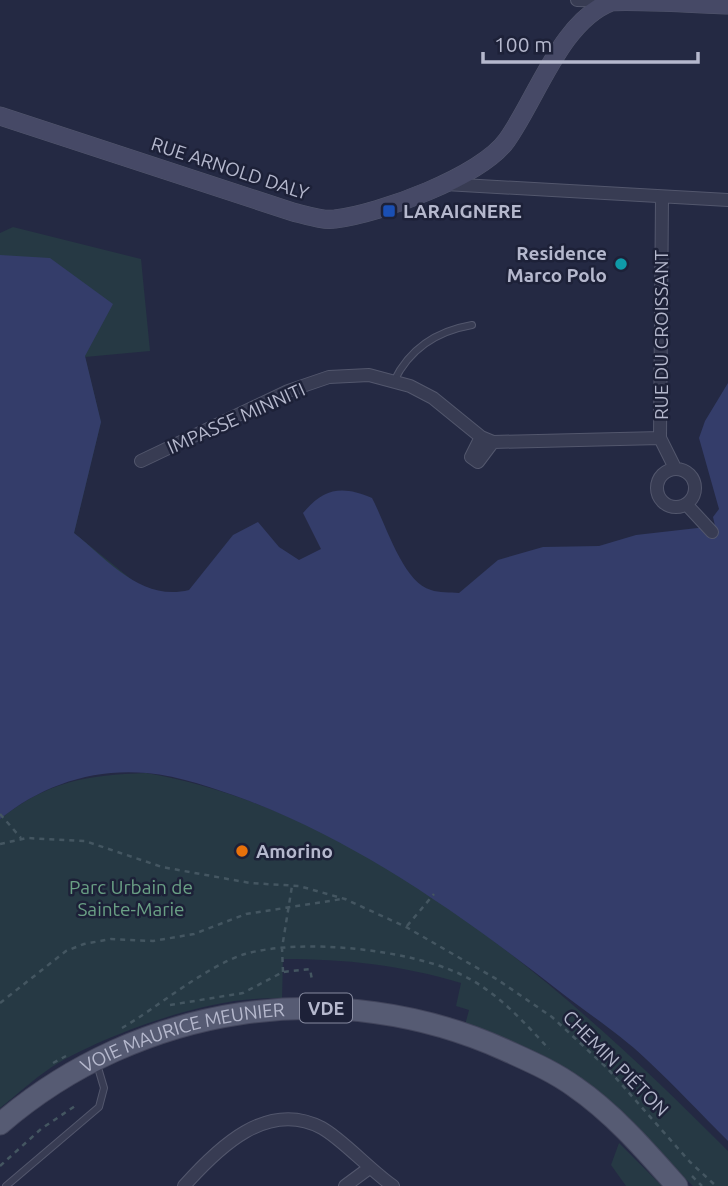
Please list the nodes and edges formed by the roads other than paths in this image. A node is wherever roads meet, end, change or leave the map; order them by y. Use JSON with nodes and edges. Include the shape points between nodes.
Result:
{"nodes":[{"id":1,"x":577,"y":0,"type":"edge"},
{"id":2,"x":614,"y":1,"type":"edge"},
{"id":3,"x":728,"y":5,"type":"edge"},
{"id":4,"x":0,"y":116,"type":"edge"},
{"id":5,"x":445,"y":184,"type":"junction"},
{"id":6,"x":662,"y":198,"type":"junction"},
{"id":7,"x":728,"y":200,"type":"edge"},
{"id":8,"x":472,"y":325,"type":"dead end"},
{"id":9,"x":394,"y":381,"type":"junction"},
{"id":10,"x":660,"y":438,"type":"junction"},
{"id":11,"x":141,"y":461,"type":"dead end"},
{"id":12,"x":675,"y":468,"type":"junction"},
{"id":13,"x":686,"y":504,"type":"junction"},
{"id":14,"x":712,"y":532,"type":"dead end"},
{"id":15,"x":424,"y":1034,"type":"junction"},
{"id":16,"x":480,"y":1038,"type":"junction"},
{"id":17,"x":99,"y":1071,"type":"junction"},
{"id":18,"x":0,"y":1124,"type":"edge"},
{"id":19,"x":0,"y":1136,"type":"edge"},
{"id":20,"x":640,"y":1148,"type":"junction"},
{"id":21,"x":368,"y":1169,"type":"junction"},
{"id":22,"x":6,"y":1186,"type":"edge"},
{"id":23,"x":184,"y":1186,"type":"edge"},
{"id":24,"x":345,"y":1186,"type":"edge"},
{"id":25,"x":393,"y":1186,"type":"edge"},
{"id":26,"x":677,"y":1186,"type":"edge"}],
"edges":[{"from":1,"to":2,"type":"street"},
{"from":2,"to":3,"type":"street"},
{"from":2,"to":5,"type":"street","name":"RUE ARNOLD DALY","via":[[589,14],[564,43],[505,144]]},
{"from":4,"to":5,"type":"street","name":"RUE ARNOLD DALY","via":[[293,212],[333,220]]},
{"from":5,"to":6,"type":"street"},
{"from":6,"to":7,"type":"street"},
{"from":6,"to":10,"type":"street","name":"RUE DU CROISSANT"},
{"from":8,"to":9,"type":"lane","via":[[449,329],[423,344],[403,363]]},
{"from":9,"to":10,"type":"street","name":"IMPASSE MINNITI","via":[[433,398],[487,440]]},
{"from":9,"to":11,"type":"street","name":"IMPASSE MINNITI","via":[[369,375],[329,377],[288,391]]},
{"from":10,"to":12,"type":"street","name":"RUE DU CROISSANT"},
{"from":12,"to":13,"type":"street","name":"RUE DU CROISSANT","via":[[688,473],[695,484]]},
{"from":12,"to":13,"type":"street","via":[[661,475],[656,492],[666,505]]},
{"from":13,"to":14,"type":"street"},
{"from":15,"to":16,"type":"lane","via":[[433,1031],[464,1042]]},
{"from":15,"to":17,"type":"main road","name":"VOIE MAURICE MEUNIER","number":"VDE","via":[[361,1017],[257,1018],[200,1031]]},
{"from":15,"to":20,"type":"main road","name":"VOIE MAURICE MEUNIER","number":"VDE","via":[[570,1094]]},
{"from":16,"to":18,"type":"main road","name":"VOIE MAURICE MEUNIER","number":"VDE","via":[[381,1012],[312,1007],[234,1013],[146,1037],[108,1054],[56,1082]]},
{"from":16,"to":20,"type":"main road","name":"VOIE MAURICE MEUNIER","number":"VDE","via":[[574,1086]]},
{"from":17,"to":19,"type":"main road","name":"VOIE MAURICE MEUNIER","number":"VDE","via":[[29,1112]]},
{"from":17,"to":22,"type":"lane","via":[[104,1088],[99,1107]]},
{"from":20,"to":26,"type":"main road","name":"VOIE MAURICE MEUNIER","number":"VDE"},
{"from":21,"to":23,"type":"street","via":[[323,1129],[280,1119],[227,1142]]},
{"from":21,"to":24,"type":"street"},
{"from":21,"to":25,"type":"street"}]}
